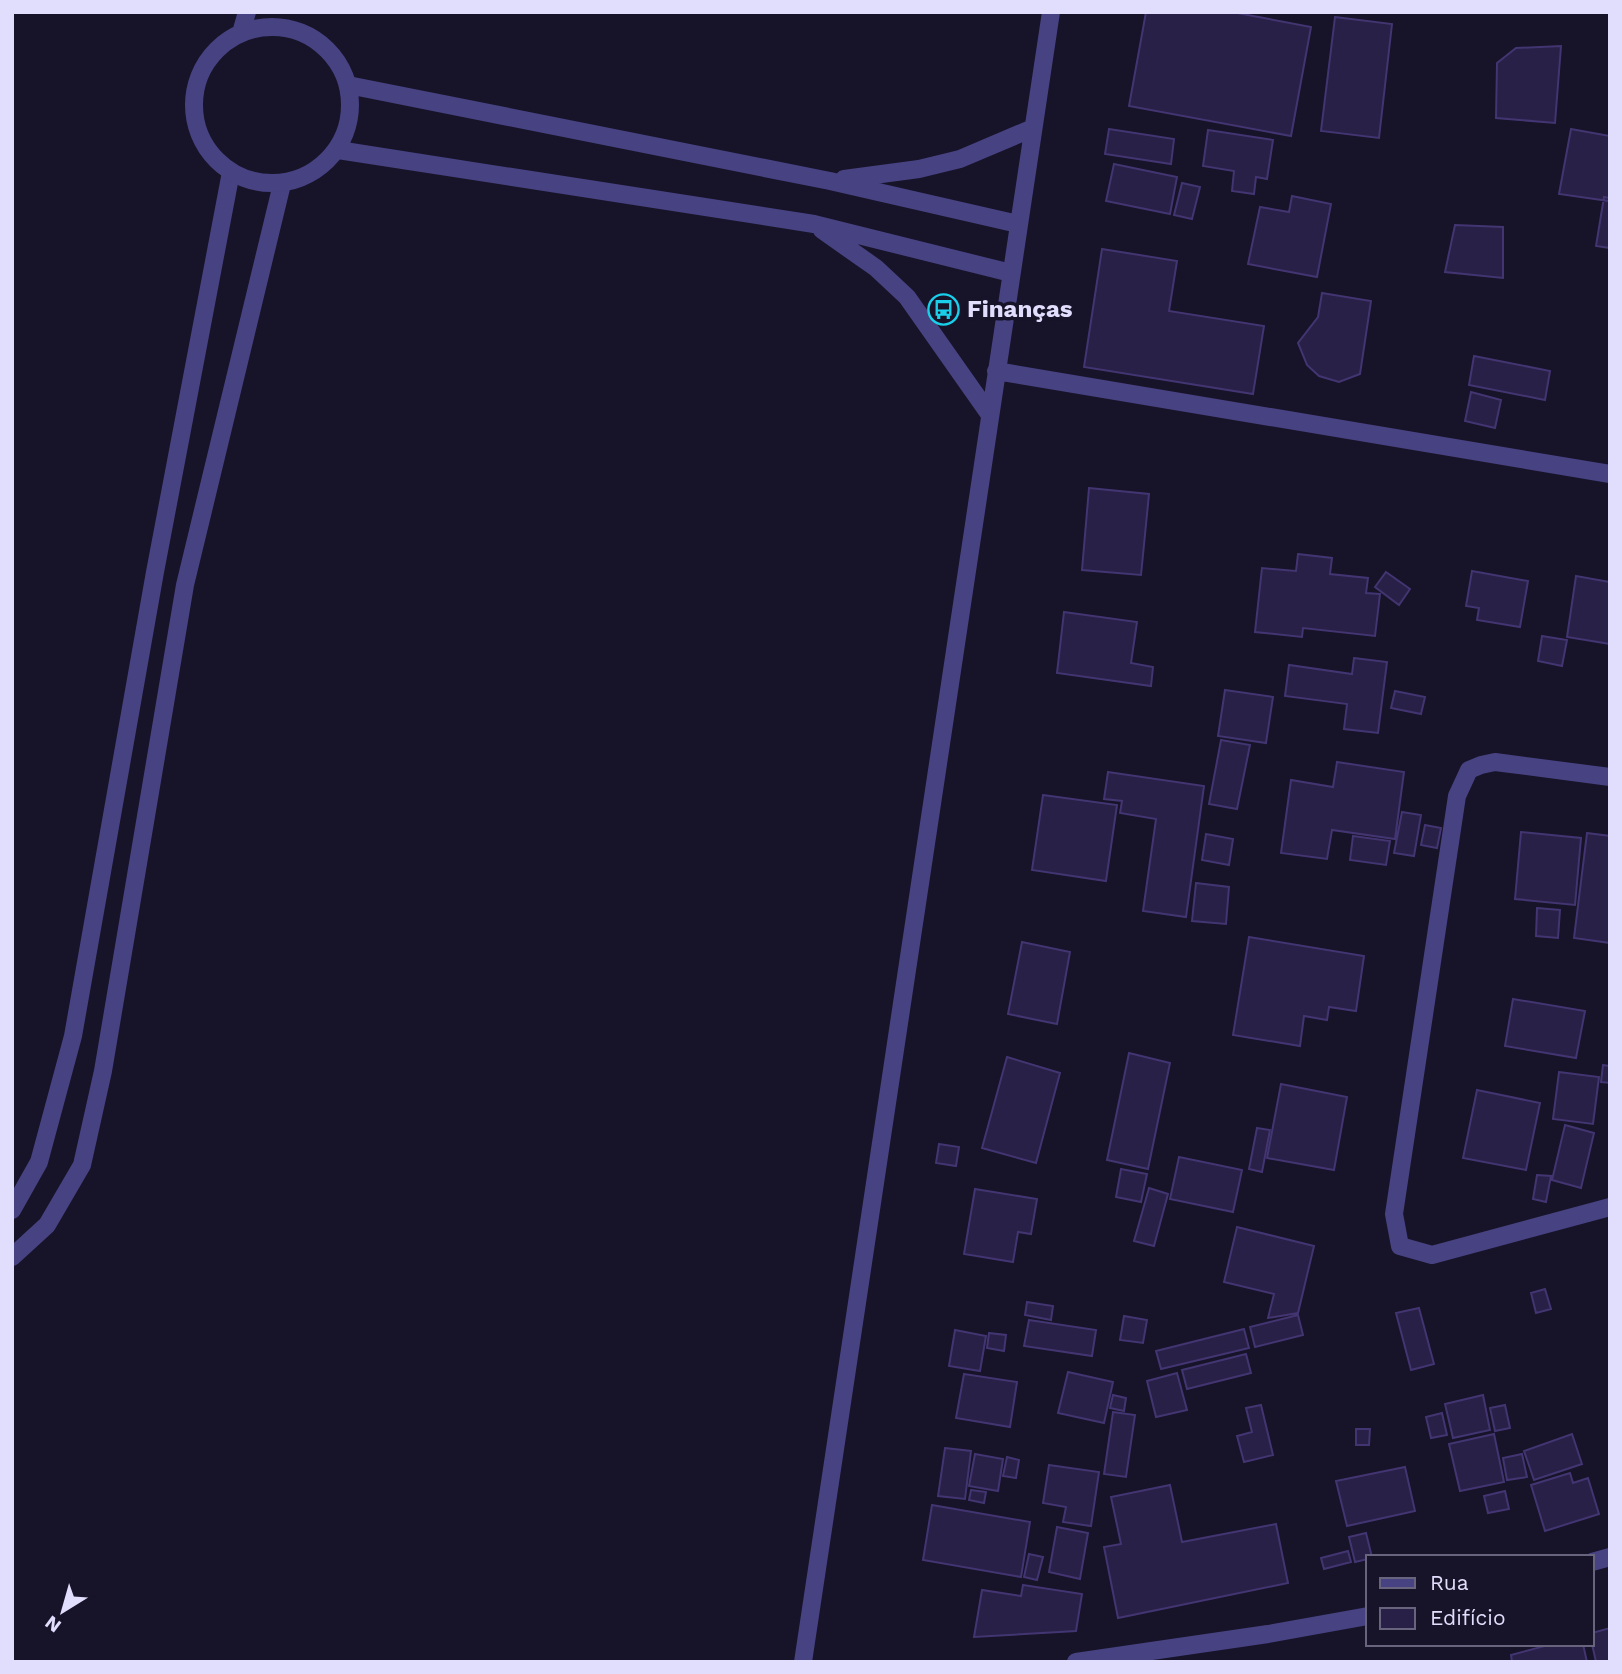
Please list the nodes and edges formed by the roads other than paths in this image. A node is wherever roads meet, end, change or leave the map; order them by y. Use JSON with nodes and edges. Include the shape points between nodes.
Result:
{"nodes":[{"id":1,"x":247,"y":12,"type":"edge"},
{"id":2,"x":1051,"y":12,"type":"edge"},
{"id":3,"x":287,"y":20,"type":"edge"},
{"id":4,"x":241,"y":33,"type":"junction"},
{"id":5,"x":348,"y":85,"type":"junction"},
{"id":6,"x":1033,"y":128,"type":"junction"},
{"id":7,"x":338,"y":150,"type":"junction"},
{"id":8,"x":231,"y":172,"type":"junction"},
{"id":9,"x":830,"y":181,"type":"junction"},
{"id":10,"x":282,"y":184,"type":"junction"},
{"id":11,"x":814,"y":224,"type":"junction"},
{"id":12,"x":1018,"y":224,"type":"junction"},
{"id":13,"x":1011,"y":273,"type":"junction"},
{"id":14,"x":996,"y":371,"type":"junction"},
{"id":15,"x":990,"y":415,"type":"junction"},
{"id":16,"x":1610,"y":474,"type":"edge"},
{"id":17,"x":1610,"y":777,"type":"edge"},
{"id":18,"x":1610,"y":1207,"type":"edge"},
{"id":19,"x":12,"y":1210,"type":"edge"},
{"id":20,"x":12,"y":1257,"type":"edge"},
{"id":21,"x":1366,"y":1616,"type":"edge"},
{"id":22,"x":803,"y":1662,"type":"edge"},
{"id":23,"x":1076,"y":1662,"type":"edge"}],
"edges":[{"from":1,"to":4,"type":"street"},
{"from":2,"to":6,"type":"street"},
{"from":3,"to":4,"type":"street"},
{"from":3,"to":5,"type":"street","via":[[325,47],[340,65]]},
{"from":4,"to":8,"type":"street","via":[[207,61],[194,103],[196,125],[205,146]]},
{"from":5,"to":7,"type":"street","via":[[348,130]]},
{"from":5,"to":9,"type":"street"},
{"from":6,"to":9,"type":"street","via":[[960,159]]},
{"from":6,"to":12,"type":"street"},
{"from":7,"to":10,"type":"street","via":[[323,166]]},
{"from":7,"to":11,"type":"street"},
{"from":8,"to":10,"type":"street","via":[[260,183]]},
{"from":8,"to":19,"type":"street","via":[[73,1036],[39,1162]]},
{"from":9,"to":12,"type":"street"},
{"from":10,"to":20,"type":"street","via":[[185,585],[103,1071],[82,1165],[47,1225]]},
{"from":11,"to":13,"type":"street"},
{"from":11,"to":15,"type":"street","via":[[876,268],[907,297]]},
{"from":12,"to":13,"type":"street"},
{"from":13,"to":14,"type":"street"},
{"from":14,"to":15,"type":"street"},
{"from":14,"to":16,"type":"street"},
{"from":15,"to":22,"type":"street"},
{"from":17,"to":18,"type":"street","via":[[1495,762],[1469,770],[1457,796],[1394,1214],[1400,1246],[1432,1255]]},
{"from":21,"to":23,"type":"street"}]}
